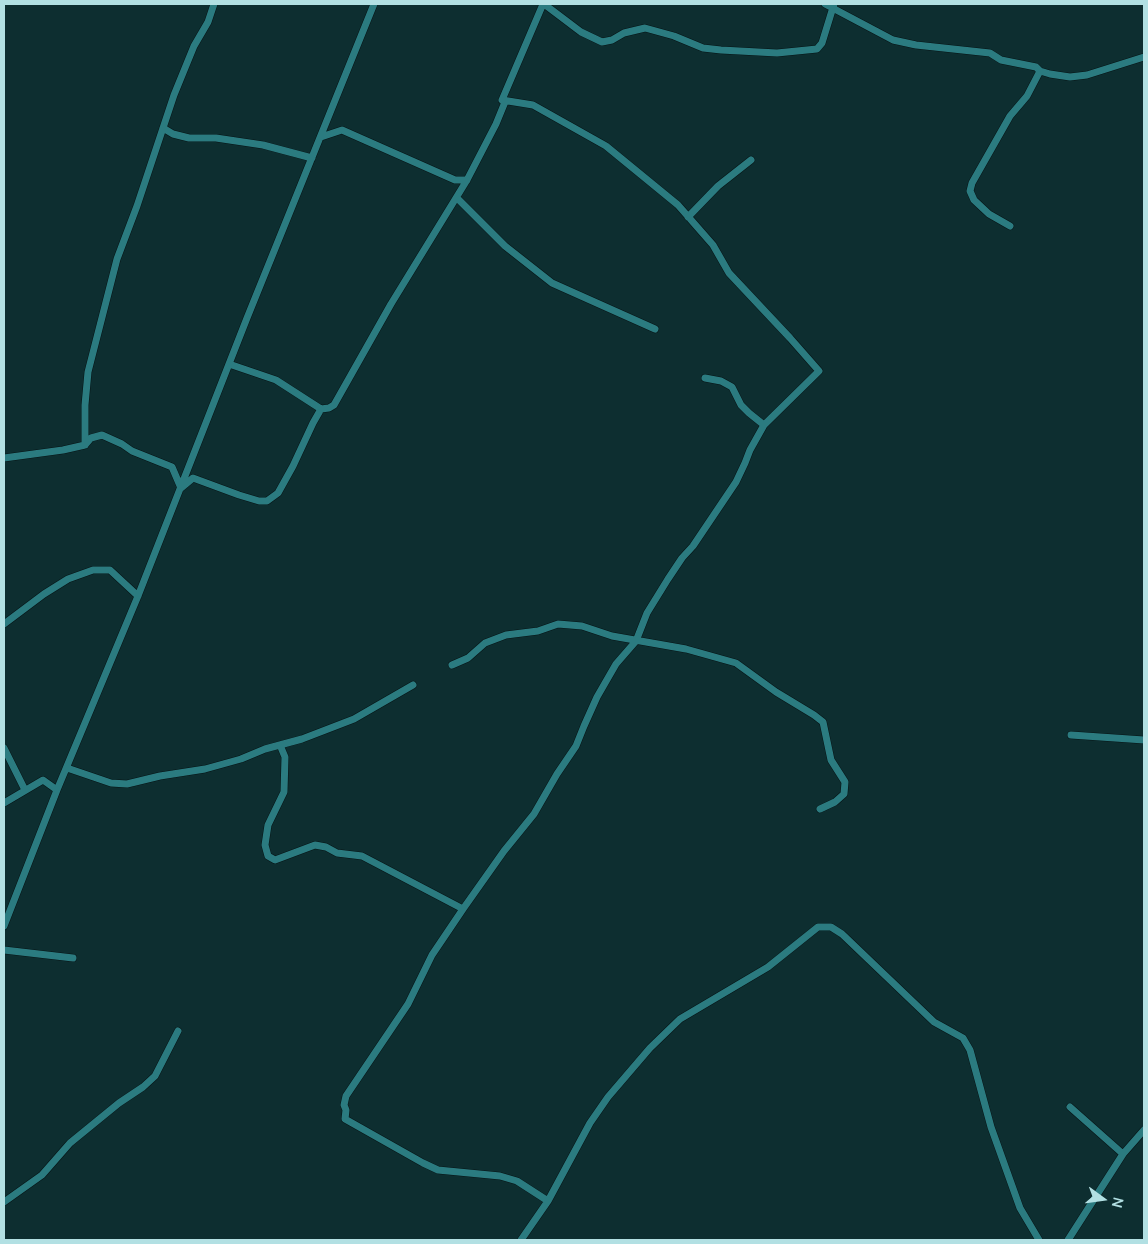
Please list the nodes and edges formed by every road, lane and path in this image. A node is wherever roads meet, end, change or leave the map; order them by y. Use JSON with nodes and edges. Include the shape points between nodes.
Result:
{"nodes":[{"id":1,"x":214,"y":4,"type":"edge"},
{"id":2,"x":374,"y":4,"type":"edge"},
{"id":3,"x":543,"y":4,"type":"edge"},
{"id":4,"x":825,"y":4,"type":"edge"},
{"id":5,"x":833,"y":6,"type":"edge"},
{"id":6,"x":1144,"y":57,"type":"edge"},
{"id":7,"x":1040,"y":71,"type":"junction"},
{"id":8,"x":502,"y":100,"type":"junction"},
{"id":9,"x":163,"y":128,"type":"junction"},
{"id":10,"x":321,"y":137,"type":"junction"},
{"id":11,"x":312,"y":158,"type":"junction"},
{"id":12,"x":751,"y":160,"type":"dead end"},
{"id":13,"x":455,"y":180,"type":"junction"},
{"id":14,"x":467,"y":180,"type":"junction"},
{"id":15,"x":459,"y":195,"type":"junction"},
{"id":16,"x":688,"y":217,"type":"junction"},
{"id":17,"x":1010,"y":226,"type":"dead end"},
{"id":18,"x":656,"y":329,"type":"dead end"},
{"id":19,"x":229,"y":364,"type":"junction"},
{"id":20,"x":705,"y":378,"type":"dead end"},
{"id":21,"x":321,"y":409,"type":"junction"},
{"id":22,"x":764,"y":425,"type":"junction"},
{"id":23,"x":85,"y":444,"type":"junction"},
{"id":24,"x":4,"y":458,"type":"edge"},
{"id":25,"x":181,"y":488,"type":"junction"},
{"id":26,"x":138,"y":596,"type":"junction"},
{"id":27,"x":4,"y":624,"type":"edge"},
{"id":28,"x":636,"y":641,"type":"junction"},
{"id":29,"x":452,"y":665,"type":"dead end"},
{"id":30,"x":413,"y":685,"type":"dead end"},
{"id":31,"x":1071,"y":735,"type":"dead end"},
{"id":32,"x":1144,"y":740,"type":"edge"},
{"id":33,"x":280,"y":745,"type":"junction"},
{"id":34,"x":4,"y":748,"type":"edge"},
{"id":35,"x":67,"y":768,"type":"junction"},
{"id":36,"x":25,"y":790,"type":"junction"},
{"id":37,"x":57,"y":790,"type":"junction"},
{"id":38,"x":4,"y":803,"type":"edge"},
{"id":39,"x":820,"y":809,"type":"dead end"},
{"id":40,"x":462,"y":909,"type":"junction"},
{"id":41,"x":4,"y":926,"type":"edge"},
{"id":42,"x":4,"y":950,"type":"edge"},
{"id":43,"x":73,"y":958,"type":"dead end"},
{"id":44,"x":178,"y":1031,"type":"dead end"},
{"id":45,"x":1070,"y":1107,"type":"dead end"},
{"id":46,"x":1144,"y":1130,"type":"edge"},
{"id":47,"x":1122,"y":1154,"type":"junction"},
{"id":48,"x":548,"y":1201,"type":"junction"},
{"id":49,"x":4,"y":1202,"type":"edge"},
{"id":50,"x":521,"y":1240,"type":"edge"},
{"id":51,"x":1039,"y":1240,"type":"edge"},
{"id":52,"x":1068,"y":1240,"type":"edge"}],
"edges":[{"from":1,"to":9,"type":"street","via":[[194,46]]},
{"from":2,"to":10,"type":"street"},
{"from":3,"to":5,"type":"street","via":[[602,42],[645,28],[703,48],[777,53],[817,49],[822,44]]},
{"from":3,"to":8,"type":"street"},
{"from":4,"to":5,"type":"street"},
{"from":5,"to":7,"type":"street","via":[[894,40],[990,53],[1001,60],[1036,67]]},
{"from":6,"to":7,"type":"street","via":[[1087,76],[1070,77]]},
{"from":7,"to":17,"type":"street","via":[[1027,96],[1010,116],[970,191],[974,200],[989,214]]},
{"from":8,"to":14,"type":"street","via":[[505,102],[496,124]]},
{"from":8,"to":16,"type":"street","via":[[532,104],[606,146],[678,205]]},
{"from":9,"to":11,"type":"street","via":[[189,138],[216,138],[263,145]]},
{"from":9,"to":23,"type":"street","via":[[117,259],[88,372]]},
{"from":10,"to":11,"type":"street"},
{"from":10,"to":13,"type":"street","via":[[342,130]]},
{"from":11,"to":19,"type":"street"},
{"from":12,"to":16,"type":"street","via":[[718,186]]},
{"from":13,"to":14,"type":"street"},
{"from":13,"to":15,"type":"street"},
{"from":14,"to":15,"type":"street"},
{"from":15,"to":18,"type":"street","via":[[505,246],[552,283]]},
{"from":15,"to":21,"type":"street","via":[[390,304],[334,405]]},
{"from":16,"to":22,"type":"street","via":[[713,245],[729,273],[819,371]]},
{"from":19,"to":21,"type":"street","via":[[276,380]]},
{"from":19,"to":25,"type":"street"},
{"from":20,"to":22,"type":"street","via":[[732,387],[741,405]]},
{"from":21,"to":25,"type":"street","via":[[290,473],[273,498],[259,501],[193,478]]},
{"from":22,"to":28,"type":"street","via":[[736,482],[647,613]]},
{"from":23,"to":24,"type":"street","via":[[50,453]]},
{"from":23,"to":25,"type":"street","via":[[102,435],[122,444],[172,467]]},
{"from":25,"to":26,"type":"street"},
{"from":26,"to":27,"type":"street","via":[[110,570],[93,570],[68,579]]},
{"from":26,"to":35,"type":"street"},
{"from":28,"to":29,"type":"street","via":[[582,626],[558,624],[485,643],[468,658]]},
{"from":28,"to":39,"type":"street","via":[[686,649],[736,663],[823,722],[832,760],[845,782],[844,794],[836,802]]},
{"from":28,"to":40,"type":"street","via":[[616,664],[597,697],[576,746],[534,814]]},
{"from":30,"to":33,"type":"street","via":[[354,719]]},
{"from":31,"to":32,"type":"street"},
{"from":33,"to":35,"type":"street","via":[[205,769],[127,784],[111,783]]},
{"from":33,"to":40,"type":"street","via":[[284,757],[284,792],[268,825],[265,845],[268,856],[275,860],[315,845],[326,846],[337,853],[362,856]]},
{"from":34,"to":36,"type":"street"},
{"from":35,"to":37,"type":"street"},
{"from":36,"to":37,"type":"street","via":[[43,780]]},
{"from":36,"to":38,"type":"street"},
{"from":37,"to":41,"type":"street"},
{"from":40,"to":48,"type":"street","via":[[432,955],[408,1004],[346,1096],[345,1119],[438,1170],[500,1176],[517,1181]]},
{"from":42,"to":43,"type":"street"},
{"from":44,"to":49,"type":"street","via":[[155,1076],[70,1144],[42,1175]]},
{"from":45,"to":47,"type":"street"},
{"from":46,"to":47,"type":"street"},
{"from":47,"to":52,"type":"street"},
{"from":48,"to":50,"type":"street"},
{"from":48,"to":51,"type":"street","via":[[590,1123],[650,1048],[680,1019],[768,967],[818,928],[831,927],[934,1022],[963,1038],[970,1050],[991,1127],[1020,1208]]}]}
